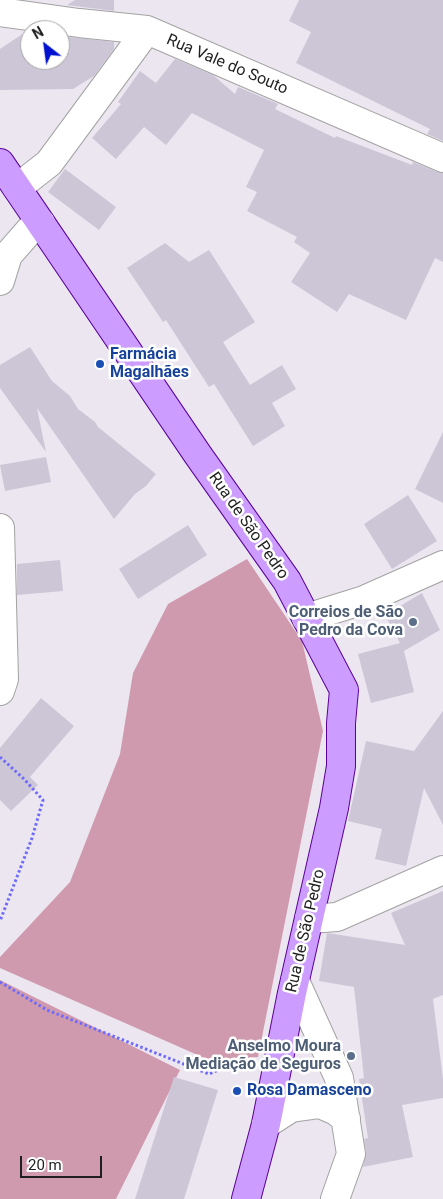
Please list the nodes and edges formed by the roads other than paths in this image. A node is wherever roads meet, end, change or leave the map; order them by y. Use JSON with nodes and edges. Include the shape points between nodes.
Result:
{"nodes":[{"id":1,"x":0,"y":12,"type":"edge"},
{"id":2,"x":146,"y":30,"type":"junction"},
{"id":3,"x":443,"y":158,"type":"edge"},
{"id":4,"x":0,"y":163,"type":"edge"},
{"id":5,"x":17,"y":188,"type":"junction"},
{"id":6,"x":41,"y":222,"type":"junction"},
{"id":7,"x":0,"y":281,"type":"edge"},
{"id":8,"x":0,"y":528,"type":"edge"},
{"id":9,"x":443,"y":565,"type":"edge"},
{"id":10,"x":306,"y":618,"type":"junction"},
{"id":11,"x":0,"y":691,"type":"edge"},
{"id":12,"x":443,"y":870,"type":"edge"},
{"id":13,"x":309,"y":919,"type":"junction"},
{"id":14,"x":295,"y":981,"type":"junction"},
{"id":15,"x":346,"y":1119,"type":"junction"},
{"id":16,"x":266,"y":1124,"type":"junction"},
{"id":17,"x":246,"y":1199,"type":"edge"},
{"id":18,"x":335,"y":1199,"type":"edge"}],
"edges":[{"from":1,"to":2,"type":"street","name":"Rua Vale do Souto"},
{"from":2,"to":3,"type":"street","name":"Rua Vale do Souto"},
{"from":2,"to":5,"type":"street","via":[[49,163]]},
{"from":4,"to":5,"type":"main road","name":"Rua de São Pedro"},
{"from":5,"to":6,"type":"main road","name":"Rua de São Pedro"},
{"from":6,"to":7,"type":"street","via":[[8,254]]},
{"from":6,"to":10,"type":"main road","name":"Rua de São Pedro","via":[[287,581]]},
{"from":8,"to":11,"type":"street","via":[[4,679]]},
{"from":9,"to":10,"type":"street","via":[[364,600]]},
{"from":10,"to":13,"type":"main road","name":"Rua de São Pedro","via":[[344,690],[341,766]]},
{"from":12,"to":13,"type":"street","via":[[337,917]]},
{"from":13,"to":14,"type":"main road","name":"Rua de São Pedro"},
{"from":14,"to":15,"type":"street","via":[[339,1078]]},
{"from":14,"to":16,"type":"main road","name":"Rua de São Pedro"},
{"from":15,"to":16,"type":"street","via":[[320,1104],[291,1108]]},
{"from":15,"to":18,"type":"street","via":[[351,1154]]},
{"from":16,"to":17,"type":"main road","name":"Rua de São Pedro"}]}
